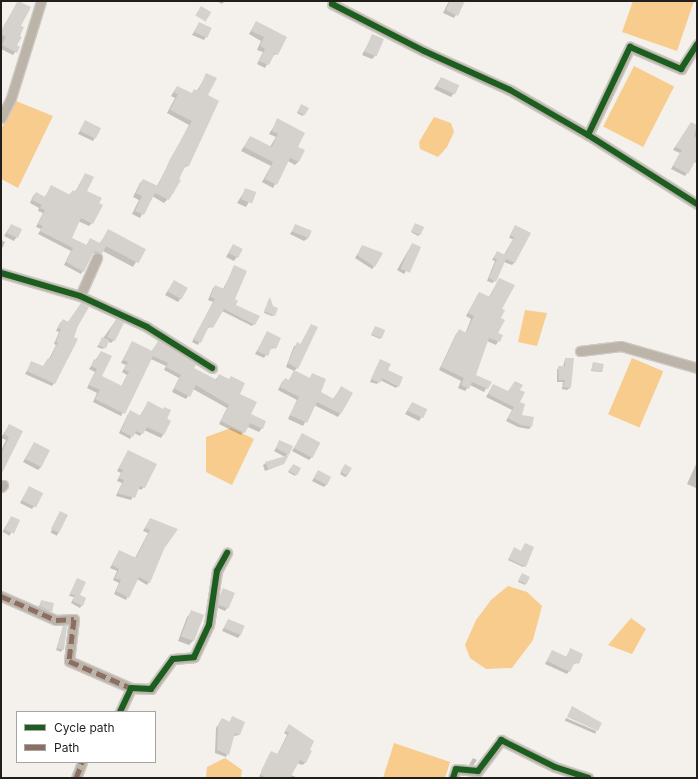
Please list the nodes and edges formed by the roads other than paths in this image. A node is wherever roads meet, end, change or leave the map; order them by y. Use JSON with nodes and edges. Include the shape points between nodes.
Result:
{"nodes":[{"id":1,"x":42,"y":1,"type":"edge"},
{"id":2,"x":333,"y":1,"type":"edge"},
{"id":3,"x":697,"y":44,"type":"edge"},
{"id":4,"x":1,"y":118,"type":"edge"},
{"id":5,"x":588,"y":135,"type":"junction"},
{"id":6,"x":697,"y":204,"type":"edge"},
{"id":7,"x":97,"y":258,"type":"dead end"},
{"id":8,"x":1,"y":273,"type":"edge"},
{"id":9,"x":80,"y":296,"type":"junction"},
{"id":10,"x":580,"y":351,"type":"dead end"},
{"id":11,"x":212,"y":368,"type":"dead end"},
{"id":12,"x":697,"y":368,"type":"edge"},
{"id":13,"x":227,"y":553,"type":"dead end"},
{"id":14,"x":1,"y":596,"type":"edge"},
{"id":15,"x":131,"y":688,"type":"junction"},
{"id":16,"x":120,"y":711,"type":"edge"},
{"id":17,"x":82,"y":763,"type":"edge"},
{"id":18,"x":76,"y":778,"type":"edge"},
{"id":19,"x":453,"y":778,"type":"edge"},
{"id":20,"x":588,"y":778,"type":"edge"}],
"edges":[{"from":1,"to":4,"type":"street","via":[[12,98]]},
{"from":2,"to":5,"type":"street","via":[[332,4],[424,51],[510,90]]},
{"from":3,"to":5,"type":"street","via":[[682,68],[630,47]]},
{"from":5,"to":6,"type":"street"},
{"from":7,"to":9,"type":"street"},
{"from":8,"to":9,"type":"street"},
{"from":9,"to":11,"type":"street","via":[[147,328]]},
{"from":10,"to":12,"type":"street","via":[[621,346]]},
{"from":13,"to":15,"type":"street","via":[[217,571],[209,625],[194,657],[173,659],[151,689]]},
{"from":14,"to":15,"type":"street","via":[[56,620],[74,619],[69,661]]},
{"from":15,"to":16,"type":"street"},
{"from":17,"to":18,"type":"street"},
{"from":19,"to":20,"type":"street","via":[[456,769],[478,771],[501,740],[554,767]]}]}
